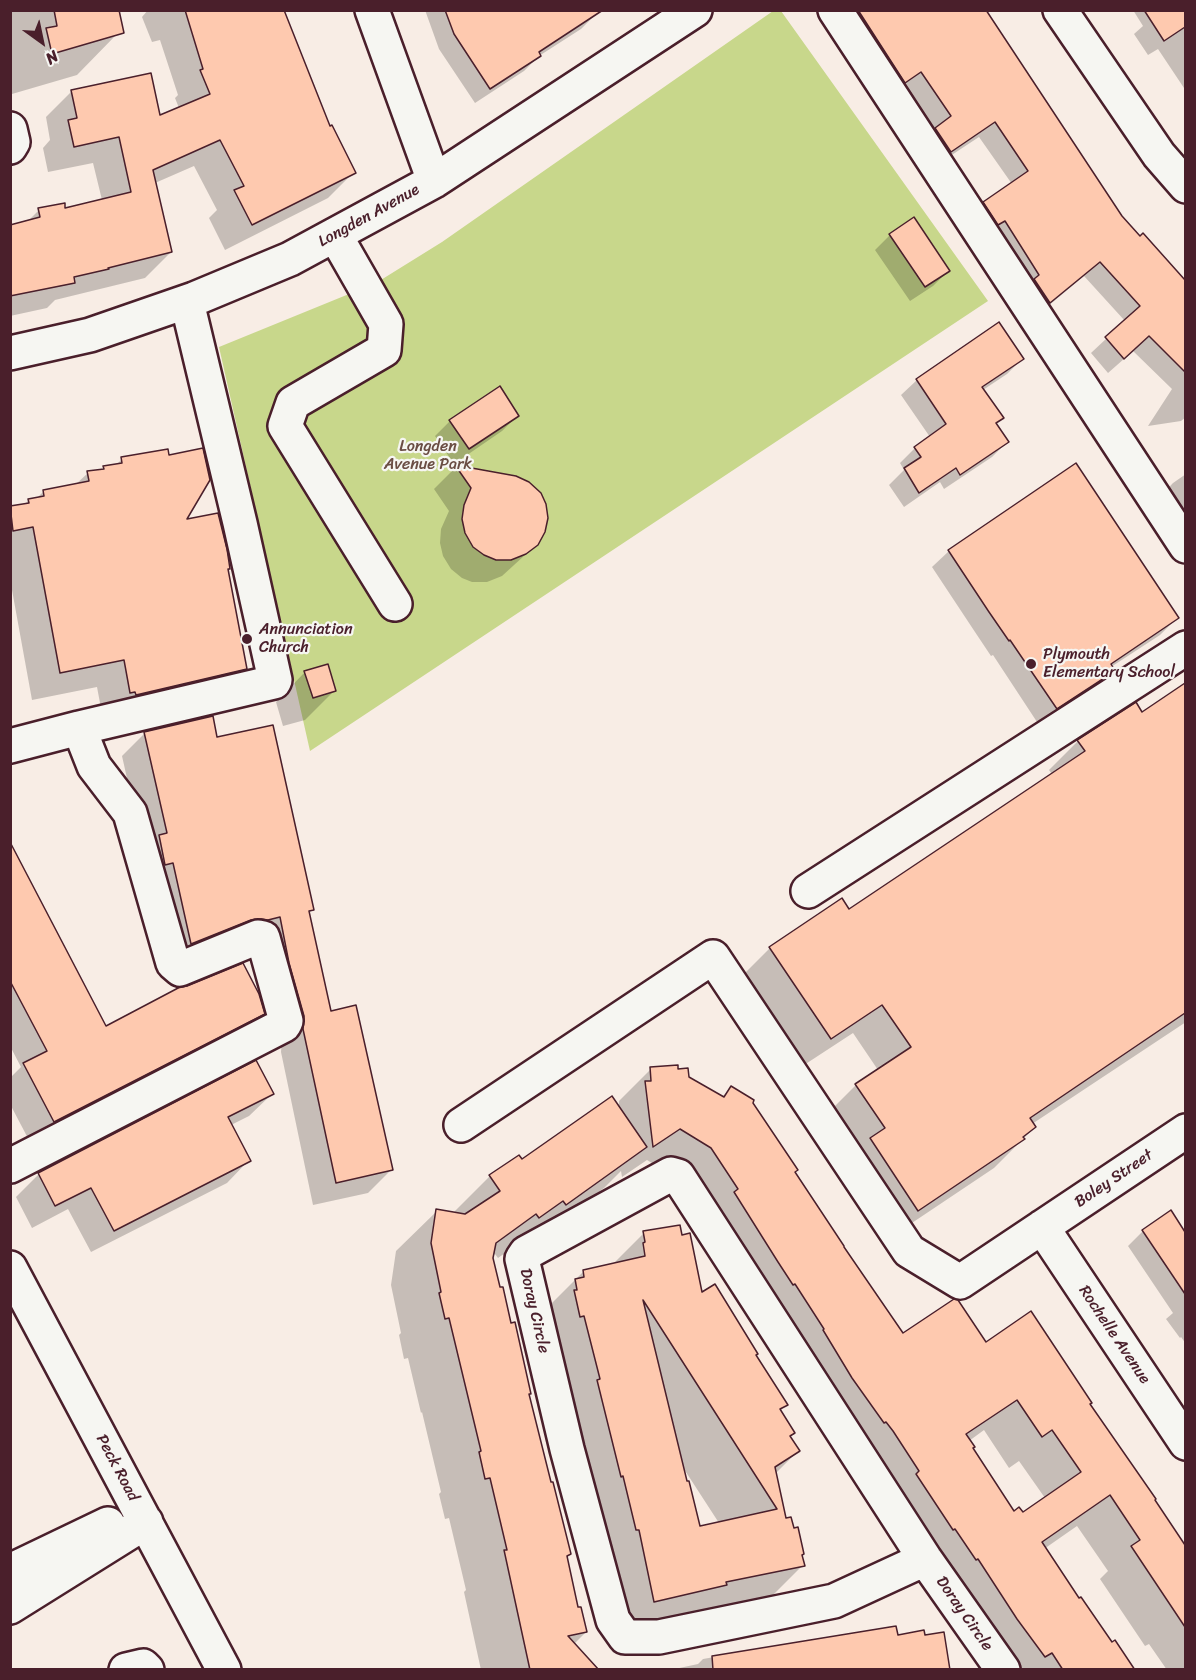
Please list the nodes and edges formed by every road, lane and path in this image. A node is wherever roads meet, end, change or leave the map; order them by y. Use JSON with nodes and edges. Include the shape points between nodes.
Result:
{"nodes":[{"id":1,"x":372,"y":10,"type":"edge"},
{"id":2,"x":695,"y":10,"type":"edge"},
{"id":3,"x":835,"y":10,"type":"edge"},
{"id":4,"x":1059,"y":10,"type":"edge"},
{"id":5,"x":10,"y":129,"type":"edge"},
{"id":6,"x":10,"y":147,"type":"edge"},
{"id":7,"x":434,"y":181,"type":"junction"},
{"id":8,"x":1185,"y":186,"type":"edge"},
{"id":9,"x":335,"y":235,"type":"junction"},
{"id":10,"x":187,"y":302,"type":"junction"},
{"id":11,"x":10,"y":353,"type":"edge"},
{"id":12,"x":1185,"y":546,"type":"edge"},
{"id":13,"x":395,"y":604,"type":"dead end"},
{"id":14,"x":1185,"y":648,"type":"edge"},
{"id":15,"x":79,"y":728,"type":"junction"},
{"id":16,"x":10,"y":746,"type":"edge"},
{"id":17,"x":808,"y":891,"type":"dead end"},
{"id":18,"x":461,"y":1125,"type":"dead end"},
{"id":19,"x":1185,"y":1131,"type":"edge"},
{"id":20,"x":10,"y":1166,"type":"edge"},
{"id":21,"x":1042,"y":1227,"type":"junction"},
{"id":22,"x":10,"y":1268,"type":"edge"},
{"id":23,"x":1185,"y":1443,"type":"edge"},
{"id":24,"x":142,"y":1515,"type":"junction"},
{"id":25,"x":925,"y":1559,"type":"junction"},
{"id":26,"x":10,"y":1571,"type":"edge"},
{"id":27,"x":10,"y":1606,"type":"edge"},
{"id":28,"x":126,"y":1670,"type":"edge"},
{"id":29,"x":147,"y":1670,"type":"edge"},
{"id":30,"x":224,"y":1670,"type":"edge"},
{"id":31,"x":1003,"y":1670,"type":"edge"}],
"edges":[{"from":1,"to":7,"type":"street"},
{"from":2,"to":7,"type":"street","name":"Longden Avenue"},
{"from":3,"to":12,"type":"street"},
{"from":4,"to":8,"type":"street","via":[[1159,155]]},
{"from":5,"to":6,"type":"street"},
{"from":7,"to":9,"type":"street","name":"Longden Avenue"},
{"from":9,"to":10,"type":"street","name":"Longden Avenue","via":[[290,259]]},
{"from":9,"to":13,"type":"street","via":[[386,324],[384,350],[293,403],[285,426]]},
{"from":10,"to":11,"type":"street","name":"Longden Avenue","via":[[90,335]]},
{"from":10,"to":15,"type":"street","via":[[275,680]]},
{"from":14,"to":17,"type":"street"},
{"from":15,"to":16,"type":"street"},
{"from":15,"to":20,"type":"street","via":[[94,766],[130,813],[173,963],[180,969],[263,938],[286,1021]]},
{"from":18,"to":21,"type":"street","name":"Boley Street","via":[[713,957],[909,1251],[960,1282]]},
{"from":19,"to":21,"type":"street","name":"Boley Street"},
{"from":21,"to":23,"type":"street","name":"Rochelle Avenue"},
{"from":22,"to":24,"type":"street","name":"Peck Road"},
{"from":24,"to":26,"type":"street"},
{"from":24,"to":27,"type":"street"},
{"from":24,"to":30,"type":"street","name":"Peck Road"},
{"from":25,"to":25,"type":"street","name":"Doray Circle","via":[[678,1176],[671,1174],[526,1253],[522,1259],[567,1449],[613,1620],[626,1637],[659,1637],[834,1601]]},
{"from":25,"to":31,"type":"street","name":"Doray Circle"},
{"from":28,"to":29,"type":"street","via":[[143,1666]]}]}
